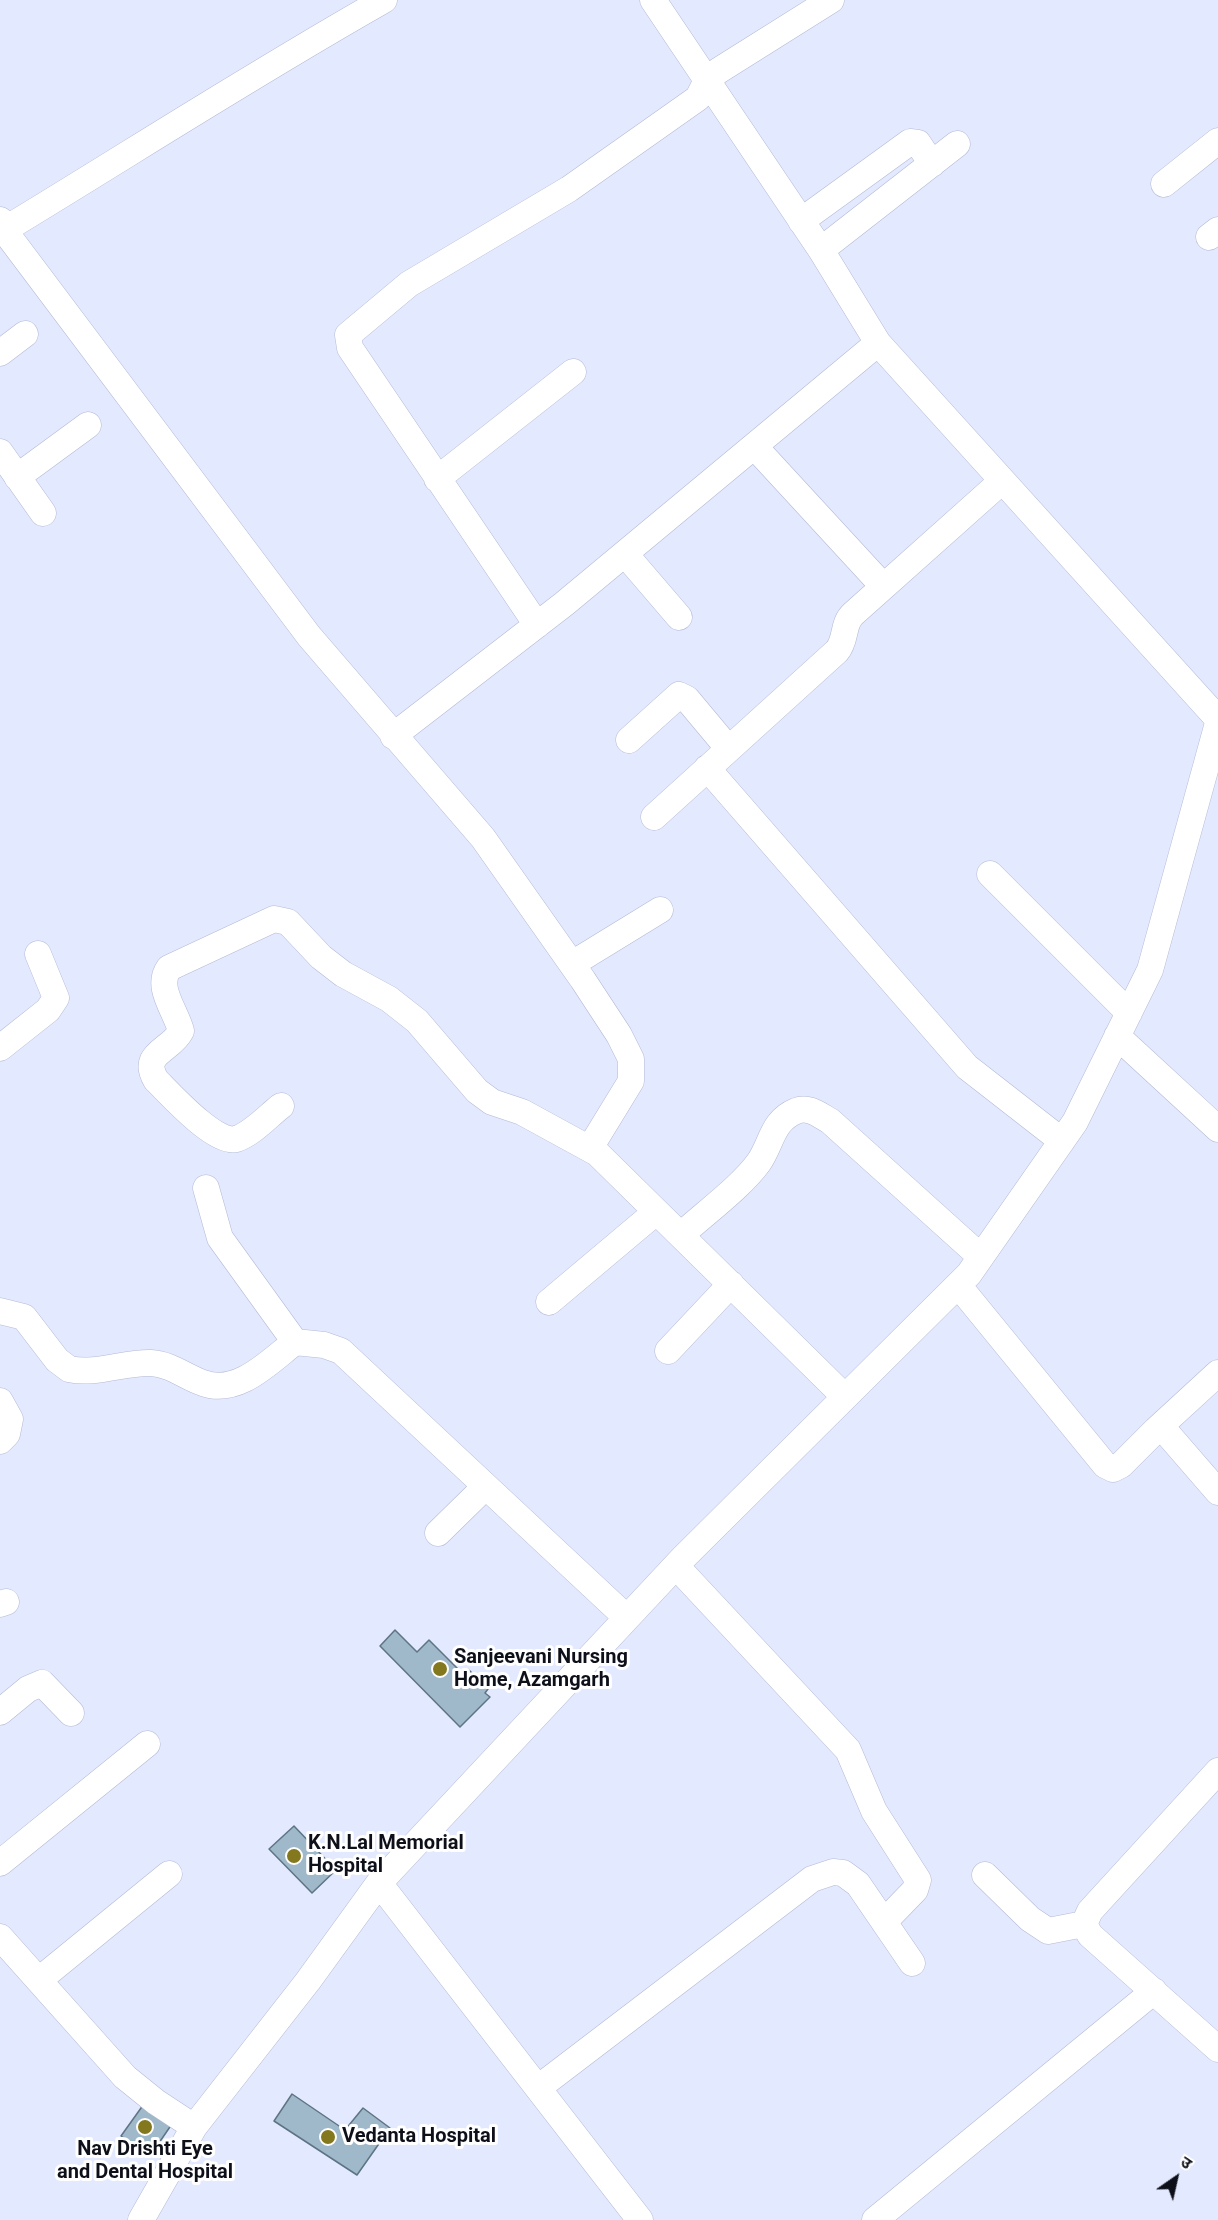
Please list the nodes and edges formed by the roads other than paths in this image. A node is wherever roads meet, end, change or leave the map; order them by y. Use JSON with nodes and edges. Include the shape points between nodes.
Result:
{"nodes":[{"id":1,"x":384,"y":0,"type":"edge"},
{"id":2,"x":653,"y":0,"type":"edge"},
{"id":3,"x":831,"y":0,"type":"edge"},
{"id":4,"x":706,"y":82,"type":"junction"},
{"id":5,"x":1218,"y":141,"type":"edge"},
{"id":6,"x":957,"y":144,"type":"dead end"},
{"id":7,"x":932,"y":164,"type":"junction"},
{"id":8,"x":1164,"y":184,"type":"dead end"},
{"id":9,"x":801,"y":221,"type":"junction"},
{"id":10,"x":2,"y":225,"type":"edge"},
{"id":11,"x":821,"y":250,"type":"junction"},
{"id":12,"x":26,"y":334,"type":"dead end"},
{"id":13,"x":878,"y":343,"type":"junction"},
{"id":14,"x":0,"y":353,"type":"edge"},
{"id":15,"x":573,"y":372,"type":"dead end"},
{"id":16,"x":88,"y":425,"type":"dead end"},
{"id":17,"x":754,"y":446,"type":"junction"},
{"id":18,"x":0,"y":452,"type":"edge"},
{"id":19,"x":17,"y":477,"type":"junction"},
{"id":20,"x":437,"y":479,"type":"junction"},
{"id":21,"x":1002,"y":481,"type":"junction"},
{"id":22,"x":43,"y":513,"type":"dead end"},
{"id":23,"x":625,"y":554,"type":"junction"},
{"id":24,"x":883,"y":586,"type":"junction"},
{"id":25,"x":679,"y":618,"type":"dead end"},
{"id":26,"x":537,"y":625,"type":"junction"},
{"id":27,"x":1218,"y":721,"type":"edge"},
{"id":28,"x":393,"y":736,"type":"junction"},
{"id":29,"x":629,"y":740,"type":"dead end"},
{"id":30,"x":728,"y":748,"type":"junction"},
{"id":31,"x":707,"y":768,"type":"junction"},
{"id":32,"x":654,"y":817,"type":"dead end"},
{"id":33,"x":990,"y":874,"type":"dead end"},
{"id":34,"x":660,"y":910,"type":"dead end"},
{"id":35,"x":38,"y":954,"type":"dead end"},
{"id":36,"x":572,"y":964,"type":"junction"},
{"id":37,"x":1129,"y":1013,"type":"junction"},
{"id":38,"x":1117,"y":1036,"type":"junction"},
{"id":39,"x":0,"y":1048,"type":"edge"},
{"id":40,"x":281,"y":1106,"type":"dead end"},
{"id":41,"x":1218,"y":1129,"type":"edge"},
{"id":42,"x":1062,"y":1141,"type":"junction"},
{"id":43,"x":590,"y":1148,"type":"junction"},
{"id":44,"x":206,"y":1188,"type":"dead end"},
{"id":45,"x":656,"y":1212,"type":"junction"},
{"id":46,"x":681,"y":1235,"type":"junction"},
{"id":47,"x":981,"y":1257,"type":"junction"},
{"id":48,"x":731,"y":1284,"type":"junction"},
{"id":49,"x":958,"y":1285,"type":"junction"},
{"id":50,"x":549,"y":1302,"type":"dead end"},
{"id":51,"x":2,"y":1315,"type":"edge"},
{"id":52,"x":295,"y":1342,"type":"junction"},
{"id":53,"x":668,"y":1351,"type":"dead end"},
{"id":54,"x":1218,"y":1373,"type":"edge"},
{"id":55,"x":845,"y":1397,"type":"junction"},
{"id":56,"x":0,"y":1401,"type":"edge"},
{"id":57,"x":1156,"y":1430,"type":"junction"},
{"id":58,"x":0,"y":1441,"type":"edge"},
{"id":59,"x":485,"y":1487,"type":"junction"},
{"id":60,"x":1218,"y":1491,"type":"edge"},
{"id":61,"x":438,"y":1533,"type":"dead end"},
{"id":62,"x":676,"y":1566,"type":"junction"},
{"id":63,"x":627,"y":1618,"type":"junction"},
{"id":64,"x":0,"y":1712,"type":"edge"},
{"id":65,"x":71,"y":1713,"type":"dead end"},
{"id":66,"x":147,"y":1744,"type":"dead end"},
{"id":67,"x":1218,"y":1771,"type":"edge"},
{"id":68,"x":0,"y":1863,"type":"edge"},
{"id":69,"x":169,"y":1874,"type":"dead end"},
{"id":70,"x":985,"y":1875,"type":"dead end"},
{"id":71,"x":379,"y":1883,"type":"junction"},
{"id":72,"x":884,"y":1922,"type":"junction"},
{"id":73,"x":1084,"y":1924,"type":"junction"},
{"id":74,"x":0,"y":1937,"type":"edge"},
{"id":75,"x":912,"y":1963,"type":"dead end"},
{"id":76,"x":39,"y":1980,"type":"junction"},
{"id":77,"x":1154,"y":1991,"type":"junction"},
{"id":78,"x":1218,"y":2049,"type":"edge"},
{"id":79,"x":538,"y":2088,"type":"junction"},
{"id":80,"x":194,"y":2127,"type":"junction"},
{"id":81,"x":141,"y":2220,"type":"edge"},
{"id":82,"x":640,"y":2220,"type":"edge"},
{"id":83,"x":874,"y":2220,"type":"edge"}],
"edges":[{"from":1,"to":10,"type":"street"},
{"from":2,"to":4,"type":"street"},
{"from":3,"to":4,"type":"street","via":[[734,60]]},
{"from":4,"to":9,"type":"street"},
{"from":4,"to":20,"type":"street","via":[[698,98],[569,189],[409,284],[348,335],[350,348]]},
{"from":5,"to":8,"type":"street"},
{"from":6,"to":7,"type":"street"},
{"from":7,"to":9,"type":"street","via":[[918,143],[910,142]]},
{"from":7,"to":11,"type":"street"},
{"from":9,"to":11,"type":"street"},
{"from":10,"to":28,"type":"street","via":[[309,636]]},
{"from":11,"to":13,"type":"street"},
{"from":12,"to":14,"type":"street"},
{"from":13,"to":17,"type":"street"},
{"from":13,"to":21,"type":"street"},
{"from":15,"to":20,"type":"street"},
{"from":16,"to":19,"type":"street"},
{"from":17,"to":23,"type":"street"},
{"from":17,"to":24,"type":"street"},
{"from":18,"to":19,"type":"street"},
{"from":19,"to":22,"type":"street"},
{"from":20,"to":26,"type":"street"},
{"from":21,"to":24,"type":"street"},
{"from":21,"to":27,"type":"street"},
{"from":23,"to":25,"type":"street"},
{"from":23,"to":26,"type":"street"},
{"from":24,"to":30,"type":"street","via":[[848,618],[845,640],[837,651]]},
{"from":26,"to":28,"type":"street"},
{"from":27,"to":37,"type":"street","via":[[1150,970]]},
{"from":28,"to":36,"type":"street","via":[[483,838]]},
{"from":29,"to":30,"type":"street","via":[[679,694]]},
{"from":30,"to":31,"type":"street"},
{"from":31,"to":32,"type":"street"},
{"from":31,"to":42,"type":"street","via":[[967,1067]]},
{"from":33,"to":37,"type":"street"},
{"from":34,"to":36,"type":"street"},
{"from":35,"to":39,"type":"street","via":[[56,998],[48,1010]]},
{"from":36,"to":43,"type":"street","via":[[626,1047],[633,1070],[627,1089]]},
{"from":37,"to":38,"type":"street"},
{"from":38,"to":41,"type":"street"},
{"from":38,"to":42,"type":"street"},
{"from":40,"to":43,"type":"street","via":[[243,1136],[226,1139],[206,1127],[150,1071],[157,1055],[181,1031],[164,986],[169,968],[274,919],[288,922],[343,974],[389,999],[417,1021],[477,1091],[492,1102],[522,1112]]},
{"from":42,"to":47,"type":"street"},
{"from":43,"to":45,"type":"street"},
{"from":44,"to":52,"type":"street","via":[[220,1238]]},
{"from":45,"to":46,"type":"street"},
{"from":45,"to":50,"type":"street"},
{"from":46,"to":47,"type":"street","via":[[760,1161],[772,1131],[784,1118],[799,1110],[812,1110]]},
{"from":46,"to":48,"type":"street"},
{"from":47,"to":49,"type":"street"},
{"from":48,"to":53,"type":"street"},
{"from":48,"to":55,"type":"street"},
{"from":49,"to":55,"type":"street"},
{"from":49,"to":57,"type":"street","via":[[1105,1465],[1113,1469],[1121,1466]]},
{"from":51,"to":52,"type":"street","via":[[24,1317],[57,1360],[69,1369],[151,1363],[166,1365],[204,1384],[220,1386],[245,1379]]},
{"from":52,"to":59,"type":"street","via":[[341,1351]]},
{"from":54,"to":57,"type":"street"},
{"from":55,"to":62,"type":"street"},
{"from":56,"to":58,"type":"street","via":[[10,1419],[7,1434]]},
{"from":57,"to":60,"type":"street","via":[[1166,1432]]},
{"from":59,"to":61,"type":"street"},
{"from":59,"to":63,"type":"street"},
{"from":62,"to":63,"type":"street"},
{"from":62,"to":72,"type":"street","via":[[848,1750],[874,1811],[918,1880],[915,1890]]},
{"from":63,"to":71,"type":"street"},
{"from":64,"to":65,"type":"street","via":[[28,1689],[42,1683]]},
{"from":66,"to":68,"type":"street"},
{"from":67,"to":73,"type":"street","via":[[1090,1911]]},
{"from":69,"to":76,"type":"street"},
{"from":70,"to":73,"type":"street","via":[[1048,1931]]},
{"from":71,"to":79,"type":"street"},
{"from":71,"to":80,"type":"street"},
{"from":72,"to":75,"type":"street"},
{"from":72,"to":79,"type":"street","via":[[858,1884],[843,1873],[812,1879]]},
{"from":73,"to":77,"type":"street","via":[[1090,1935]]},
{"from":74,"to":76,"type":"street"},
{"from":76,"to":80,"type":"street","via":[[125,2077]]},
{"from":77,"to":78,"type":"street"},
{"from":77,"to":83,"type":"street"},
{"from":79,"to":82,"type":"street"},
{"from":80,"to":81,"type":"street"}]}
